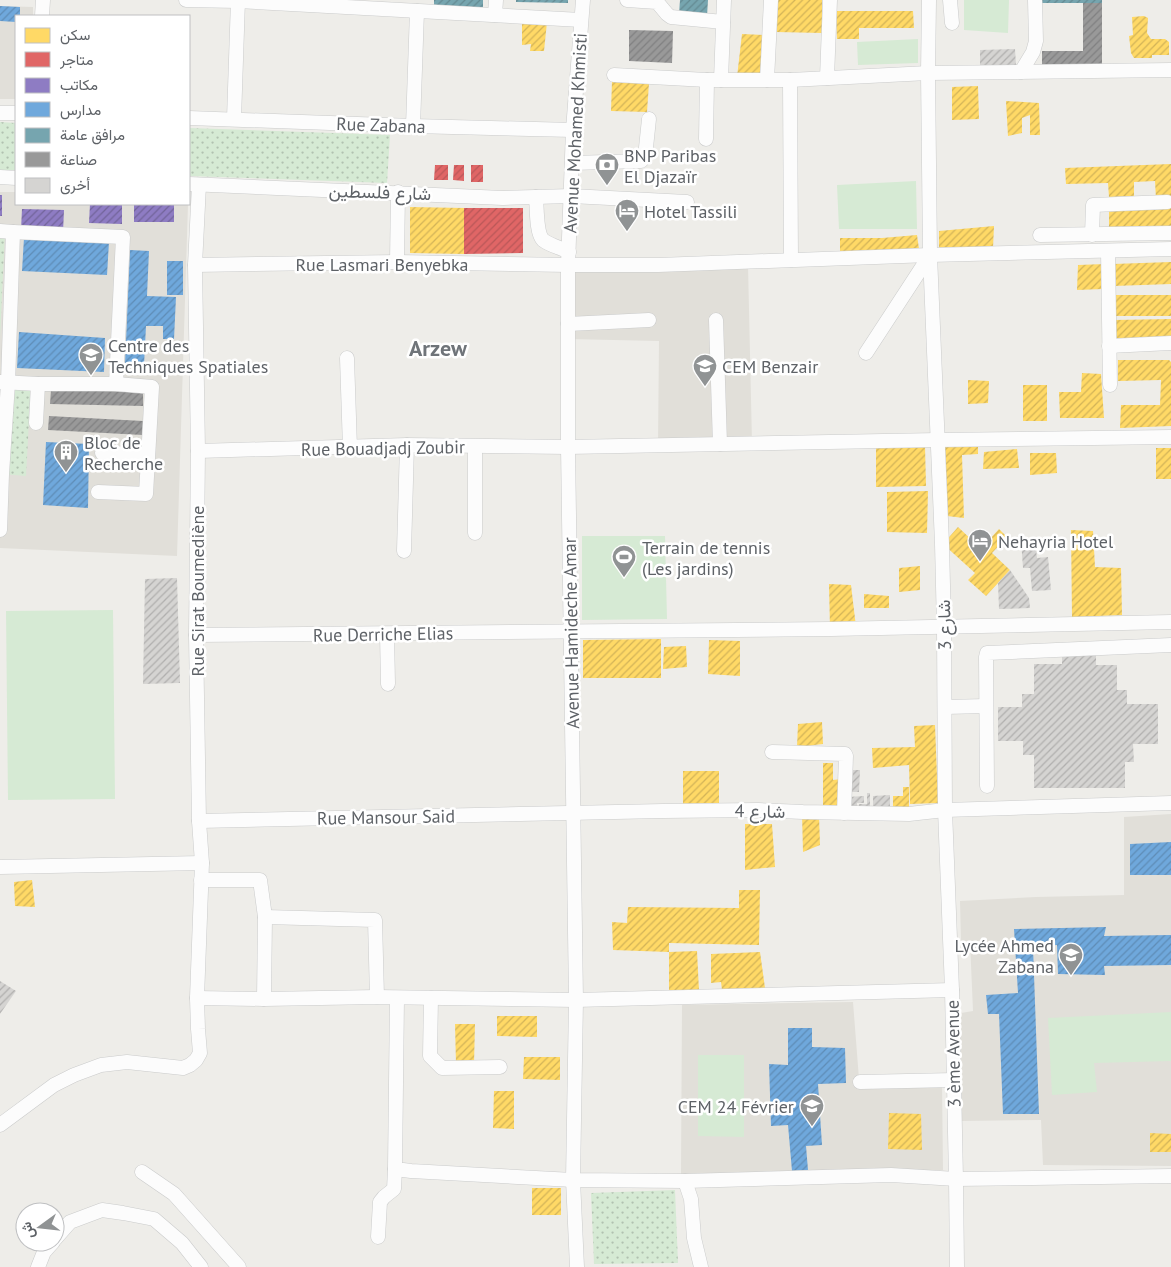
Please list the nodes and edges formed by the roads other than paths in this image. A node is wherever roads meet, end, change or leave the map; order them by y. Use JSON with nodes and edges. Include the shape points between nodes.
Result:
{"nodes":[{"id":1,"x":42,"y":0,"type":"edge"},
{"id":2,"x":186,"y":0,"type":"edge"},
{"id":3,"x":496,"y":0,"type":"edge"},
{"id":4,"x":582,"y":0,"type":"edge"},
{"id":5,"x":627,"y":0,"type":"edge"},
{"id":6,"x":724,"y":0,"type":"edge"},
{"id":7,"x":771,"y":0,"type":"edge"},
{"id":8,"x":830,"y":0,"type":"edge"},
{"id":9,"x":929,"y":0,"type":"edge"},
{"id":10,"x":950,"y":0,"type":"edge"},
{"id":11,"x":1035,"y":0,"type":"edge"},
{"id":12,"x":238,"y":1,"type":"edge"},
{"id":13,"x":417,"y":11,"type":"junction"},
{"id":14,"x":42,"y":15,"type":"edge"},
{"id":15,"x":495,"y":15,"type":"junction"},
{"id":16,"x":581,"y":20,"type":"junction"},
{"id":17,"x":723,"y":22,"type":"junction"},
{"id":18,"x":952,"y":23,"type":"dead end"},
{"id":19,"x":1171,"y":70,"type":"edge"},
{"id":20,"x":1020,"y":72,"type":"junction"},
{"id":21,"x":928,"y":73,"type":"junction"},
{"id":22,"x":614,"y":75,"type":"dead end"},
{"id":23,"x":827,"y":78,"type":"junction"},
{"id":24,"x":714,"y":80,"type":"junction"},
{"id":25,"x":767,"y":80,"type":"junction"},
{"id":26,"x":790,"y":80,"type":"junction"},
{"id":27,"x":0,"y":113,"type":"edge"},
{"id":28,"x":15,"y":114,"type":"edge"},
{"id":29,"x":190,"y":118,"type":"edge"},
{"id":30,"x":234,"y":119,"type":"junction"},
{"id":31,"x":649,"y":119,"type":"dead end"},
{"id":32,"x":413,"y":126,"type":"junction"},
{"id":33,"x":573,"y":130,"type":"junction"},
{"id":34,"x":706,"y":139,"type":"dead end"},
{"id":35,"x":572,"y":163,"type":"junction"},
{"id":36,"x":0,"y":177,"type":"edge"},
{"id":37,"x":15,"y":178,"type":"edge"},
{"id":38,"x":194,"y":184,"type":"edge"},
{"id":39,"x":398,"y":192,"type":"junction"},
{"id":40,"x":571,"y":196,"type":"junction"},
{"id":41,"x":536,"y":197,"type":"junction"},
{"id":42,"x":687,"y":202,"type":"dead end"},
{"id":43,"x":1167,"y":202,"type":"dead end"},
{"id":44,"x":7,"y":232,"type":"edge"},
{"id":45,"x":1171,"y":233,"type":"edge"},
{"id":46,"x":1120,"y":234,"type":"junction"},
{"id":47,"x":1040,"y":235,"type":"dead end"},
{"id":48,"x":1092,"y":235,"type":"junction"},
{"id":49,"x":1171,"y":249,"type":"edge"},
{"id":50,"x":1114,"y":250,"type":"junction"},
{"id":51,"x":930,"y":255,"type":"junction"},
{"id":52,"x":568,"y":259,"type":"junction"},
{"id":53,"x":791,"y":260,"type":"junction"},
{"id":54,"x":396,"y":262,"type":"junction"},
{"id":55,"x":195,"y":265,"type":"junction"},
{"id":56,"x":649,"y":320,"type":"dead end"},
{"id":57,"x":716,"y":320,"type":"dead end"},
{"id":58,"x":568,"y":324,"type":"junction"},
{"id":59,"x":1171,"y":342,"type":"edge"},
{"id":60,"x":1109,"y":346,"type":"junction"},
{"id":61,"x":866,"y":353,"type":"dead end"},
{"id":62,"x":347,"y":358,"type":"dead end"},
{"id":63,"x":4,"y":382,"type":"edge"},
{"id":64,"x":38,"y":384,"type":"junction"},
{"id":65,"x":116,"y":384,"type":"junction"},
{"id":66,"x":1110,"y":386,"type":"dead end"},
{"id":67,"x":36,"y":423,"type":"dead end"},
{"id":68,"x":1171,"y":437,"type":"edge"},
{"id":69,"x":937,"y":440,"type":"junction"},
{"id":70,"x":720,"y":444,"type":"junction"},
{"id":71,"x":406,"y":445,"type":"junction"},
{"id":72,"x":475,"y":447,"type":"junction"},
{"id":73,"x":568,"y":447,"type":"junction"},
{"id":74,"x":350,"y":448,"type":"junction"},
{"id":75,"x":198,"y":451,"type":"junction"},
{"id":76,"x":102,"y":453,"type":"dead end"},
{"id":77,"x":148,"y":454,"type":"junction"},
{"id":78,"x":98,"y":492,"type":"dead end"},
{"id":79,"x":0,"y":530,"type":"edge"},
{"id":80,"x":475,"y":533,"type":"dead end"},
{"id":81,"x":404,"y":551,"type":"dead end"},
{"id":82,"x":1171,"y":622,"type":"edge"},
{"id":83,"x":944,"y":628,"type":"junction"},
{"id":84,"x":571,"y":631,"type":"junction"},
{"id":85,"x":387,"y":634,"type":"junction"},
{"id":86,"x":196,"y":635,"type":"junction"},
{"id":87,"x":1171,"y":645,"type":"edge"},
{"id":88,"x":388,"y":684,"type":"dead end"},
{"id":89,"x":986,"y":706,"type":"junction"},
{"id":90,"x":945,"y":707,"type":"junction"},
{"id":91,"x":772,"y":752,"type":"dead end"},
{"id":92,"x":987,"y":786,"type":"dead end"},
{"id":93,"x":1171,"y":803,"type":"edge"},
{"id":94,"x":945,"y":810,"type":"junction"},
{"id":95,"x":574,"y":812,"type":"junction"},
{"id":96,"x":844,"y":813,"type":"junction"},
{"id":97,"x":199,"y":821,"type":"junction"},
{"id":98,"x":202,"y":863,"type":"junction"},
{"id":99,"x":0,"y":867,"type":"edge"},
{"id":100,"x":201,"y":880,"type":"junction"},
{"id":101,"x":265,"y":917,"type":"junction"},
{"id":102,"x":952,"y":990,"type":"junction"},
{"id":103,"x":377,"y":997,"type":"junction"},
{"id":104,"x":197,"y":998,"type":"junction"},
{"id":105,"x":398,"y":998,"type":"junction"},
{"id":106,"x":431,"y":998,"type":"junction"},
{"id":107,"x":264,"y":999,"type":"junction"},
{"id":108,"x":576,"y":1000,"type":"junction"},
{"id":109,"x":500,"y":1067,"type":"dead end"},
{"id":110,"x":954,"y":1080,"type":"junction"},
{"id":111,"x":860,"y":1082,"type":"dead end"},
{"id":112,"x":0,"y":1125,"type":"edge"},
{"id":113,"x":395,"y":1169,"type":"junction"},
{"id":114,"x":142,"y":1172,"type":"dead end"},
{"id":115,"x":1171,"y":1176,"type":"edge"},
{"id":116,"x":956,"y":1179,"type":"junction"},
{"id":117,"x":573,"y":1180,"type":"junction"},
{"id":118,"x":685,"y":1181,"type":"junction"},
{"id":119,"x":65,"y":1228,"type":"edge"},
{"id":120,"x":378,"y":1237,"type":"dead end"},
{"id":121,"x":44,"y":1252,"type":"edge"},
{"id":122,"x":38,"y":1267,"type":"edge"},
{"id":123,"x":202,"y":1267,"type":"edge"},
{"id":124,"x":239,"y":1267,"type":"edge"},
{"id":125,"x":577,"y":1267,"type":"edge"},
{"id":126,"x":701,"y":1267,"type":"edge"},
{"id":127,"x":957,"y":1267,"type":"edge"}],
"edges":[{"from":1,"to":14,"type":"street"},
{"from":2,"to":12,"type":"street"},
{"from":3,"to":15,"type":"street"},
{"from":4,"to":16,"type":"street","name":"Avenue Mohamed Khmisti"},
{"from":5,"to":17,"type":"street","via":[[657,2],[671,17]]},
{"from":6,"to":17,"type":"street"},
{"from":7,"to":25,"type":"street"},
{"from":8,"to":23,"type":"street"},
{"from":9,"to":21,"type":"street","name":"شارع 3"},
{"from":10,"to":18,"type":"street"},
{"from":11,"to":20,"type":"street","via":[[1036,41]]},
{"from":12,"to":13,"type":"street"},
{"from":12,"to":30,"type":"street"},
{"from":13,"to":15,"type":"street"},
{"from":13,"to":32,"type":"street"},
{"from":15,"to":16,"type":"street"},
{"from":16,"to":33,"type":"street","name":"Avenue Mohamed Khmisti"},
{"from":17,"to":24,"type":"street"},
{"from":19,"to":20,"type":"street"},
{"from":20,"to":21,"type":"street"},
{"from":21,"to":23,"type":"street"},
{"from":21,"to":51,"type":"street","name":"شارع 3"},
{"from":22,"to":24,"type":"street"},
{"from":23,"to":26,"type":"street"},
{"from":24,"to":25,"type":"street"},
{"from":24,"to":34,"type":"street"},
{"from":25,"to":26,"type":"street"},
{"from":26,"to":53,"type":"street"},
{"from":27,"to":28,"type":"street"},
{"from":29,"to":30,"type":"street","name":"Rue Zabana"},
{"from":30,"to":32,"type":"street","name":"Rue Zabana"},
{"from":31,"to":35,"type":"street","via":[[645,158],[641,161]]},
{"from":32,"to":33,"type":"street","name":"Rue Zabana"},
{"from":33,"to":35,"type":"street","name":"Avenue Mohamed Khmisti"},
{"from":35,"to":40,"type":"street","name":"Avenue Mohamed Khmisti"},
{"from":36,"to":37,"type":"street"},
{"from":38,"to":39,"type":"street","name":"شارع فلسطين"},
{"from":38,"to":55,"type":"street","name":"Rue Sirat Boumediène"},
{"from":39,"to":41,"type":"street","name":"شارع فلسطين"},
{"from":39,"to":54,"type":"street"},
{"from":40,"to":41,"type":"street","name":"شارع فلسطين"},
{"from":40,"to":42,"type":"street","name":"شارع فلسطين"},
{"from":40,"to":52,"type":"street","name":"Avenue Mohamed Khmisti"},
{"from":41,"to":52,"type":"street","via":[[540,236]]},
{"from":43,"to":48,"type":"street","via":[[1093,205]]},
{"from":44,"to":63,"type":"street"},
{"from":44,"to":65,"type":"street","via":[[123,237]]},
{"from":45,"to":46,"type":"street"},
{"from":46,"to":48,"type":"street"},
{"from":46,"to":50,"type":"street"},
{"from":47,"to":48,"type":"street"},
{"from":49,"to":50,"type":"street","name":"Rue Lasmari Benyebka"},
{"from":50,"to":51,"type":"street","name":"Rue Lasmari Benyebka"},
{"from":50,"to":60,"type":"street"},
{"from":51,"to":53,"type":"street","name":"Rue Lasmari Benyebka"},
{"from":51,"to":61,"type":"street"},
{"from":51,"to":69,"type":"street","name":"شارع 3"},
{"from":52,"to":53,"type":"street","name":"Rue Lasmari Benyebka","via":[[658,265]]},
{"from":52,"to":54,"type":"street","name":"Rue Lasmari Benyebka"},
{"from":52,"to":58,"type":"street","name":"Avenue Hamideche Amar"},
{"from":54,"to":55,"type":"street","name":"Rue Lasmari Benyebka"},
{"from":55,"to":75,"type":"street","name":"Rue Sirat Boumediène"},
{"from":56,"to":58,"type":"street"},
{"from":57,"to":70,"type":"street"},
{"from":58,"to":73,"type":"street","name":"Avenue Hamideche Amar"},
{"from":59,"to":60,"type":"street"},
{"from":60,"to":66,"type":"street"},
{"from":62,"to":74,"type":"street"},
{"from":63,"to":64,"type":"street"},
{"from":63,"to":79,"type":"street"},
{"from":64,"to":65,"type":"street"},
{"from":64,"to":67,"type":"street"},
{"from":65,"to":77,"type":"street","via":[[152,387]]},
{"from":68,"to":69,"type":"street","name":"Rue Bouadjadj Zoubir"},
{"from":69,"to":70,"type":"street","name":"Rue Bouadjadj Zoubir"},
{"from":69,"to":83,"type":"street","name":"شارع 3"},
{"from":70,"to":73,"type":"street","name":"Rue Bouadjadj Zoubir"},
{"from":71,"to":72,"type":"street","name":"Rue Bouadjadj Zoubir"},
{"from":71,"to":74,"type":"street","name":"Rue Bouadjadj Zoubir"},
{"from":71,"to":81,"type":"street"},
{"from":72,"to":73,"type":"street","name":"Rue Bouadjadj Zoubir"},
{"from":72,"to":80,"type":"street"},
{"from":73,"to":84,"type":"street","name":"Avenue Hamideche Amar"},
{"from":74,"to":75,"type":"street","name":"Rue Bouadjadj Zoubir"},
{"from":75,"to":86,"type":"street","name":"Rue Sirat Boumediène"},
{"from":76,"to":77,"type":"street"},
{"from":77,"to":78,"type":"street","via":[[146,494]]},
{"from":82,"to":83,"type":"street","name":"Rue Derriche Elias"},
{"from":83,"to":84,"type":"street","name":"Rue Derriche Elias"},
{"from":83,"to":90,"type":"street","name":"شارع 3"},
{"from":84,"to":85,"type":"street","name":"Rue Derriche Elias"},
{"from":84,"to":95,"type":"street","name":"Avenue Hamideche Amar"},
{"from":85,"to":86,"type":"street","name":"Rue Derriche Elias"},
{"from":85,"to":88,"type":"street"},
{"from":86,"to":97,"type":"street","name":"Rue Sirat Boumediène"},
{"from":87,"to":89,"type":"street","via":[[987,653]]},
{"from":89,"to":90,"type":"street"},
{"from":89,"to":92,"type":"street"},
{"from":90,"to":94,"type":"street","name":"شارع 3"},
{"from":91,"to":96,"type":"street","via":[[845,754]]},
{"from":93,"to":94,"type":"street","name":"شارع 4"},
{"from":94,"to":96,"type":"street","name":"شارع 4","via":[[909,814]]},
{"from":94,"to":102,"type":"street","name":"3 ème Avenue"},
{"from":95,"to":96,"type":"street","name":"شارع 4","via":[[758,810]]},
{"from":95,"to":97,"type":"street","name":"Rue Mansour Said"},
{"from":95,"to":108,"type":"street","name":"Avenue Hamideche Amar"},
{"from":97,"to":98,"type":"street","name":"Rue Sirat Boumediène"},
{"from":98,"to":99,"type":"street"},
{"from":98,"to":100,"type":"street","name":"Rue Sirat Boumediène"},
{"from":100,"to":101,"type":"street","via":[[260,880]]},
{"from":100,"to":104,"type":"street","name":"Rue Sirat Boumediène"},
{"from":101,"to":103,"type":"street","via":[[375,920]]},
{"from":101,"to":107,"type":"street"},
{"from":102,"to":108,"type":"street"},
{"from":102,"to":110,"type":"street","name":"3 ème Avenue"},
{"from":103,"to":105,"type":"street"},
{"from":103,"to":107,"type":"street"},
{"from":104,"to":107,"type":"street"},
{"from":104,"to":112,"type":"street","name":"Rue Sirat Boumediène","via":[[200,1053],[190,1065],[183,1068],[127,1062],[101,1066],[54,1086]]},
{"from":105,"to":106,"type":"street"},
{"from":105,"to":113,"type":"street"},
{"from":106,"to":108,"type":"street"},
{"from":106,"to":109,"type":"street","via":[[430,1056],[442,1068]]},
{"from":108,"to":117,"type":"street","name":"Avenue Hamideche Amar"},
{"from":110,"to":111,"type":"street"},
{"from":110,"to":116,"type":"street","name":"3 ème Avenue"},
{"from":113,"to":117,"type":"street"},
{"from":113,"to":120,"type":"street","via":[[394,1189],[380,1202]]},
{"from":114,"to":124,"type":"street","via":[[174,1194]]},
{"from":115,"to":116,"type":"street"},
{"from":116,"to":118,"type":"street","via":[[891,1176]]},
{"from":116,"to":127,"type":"street","name":"3 ème Avenue"},
{"from":117,"to":118,"type":"street"},
{"from":117,"to":125,"type":"street","name":"Avenue Hamideche Amar"},
{"from":118,"to":126,"type":"street","via":[[691,1199],[694,1238]]},
{"from":119,"to":123,"type":"street","via":[[70,1222],[102,1210],[154,1219],[182,1243]]},
{"from":121,"to":122,"type":"street"}]}
